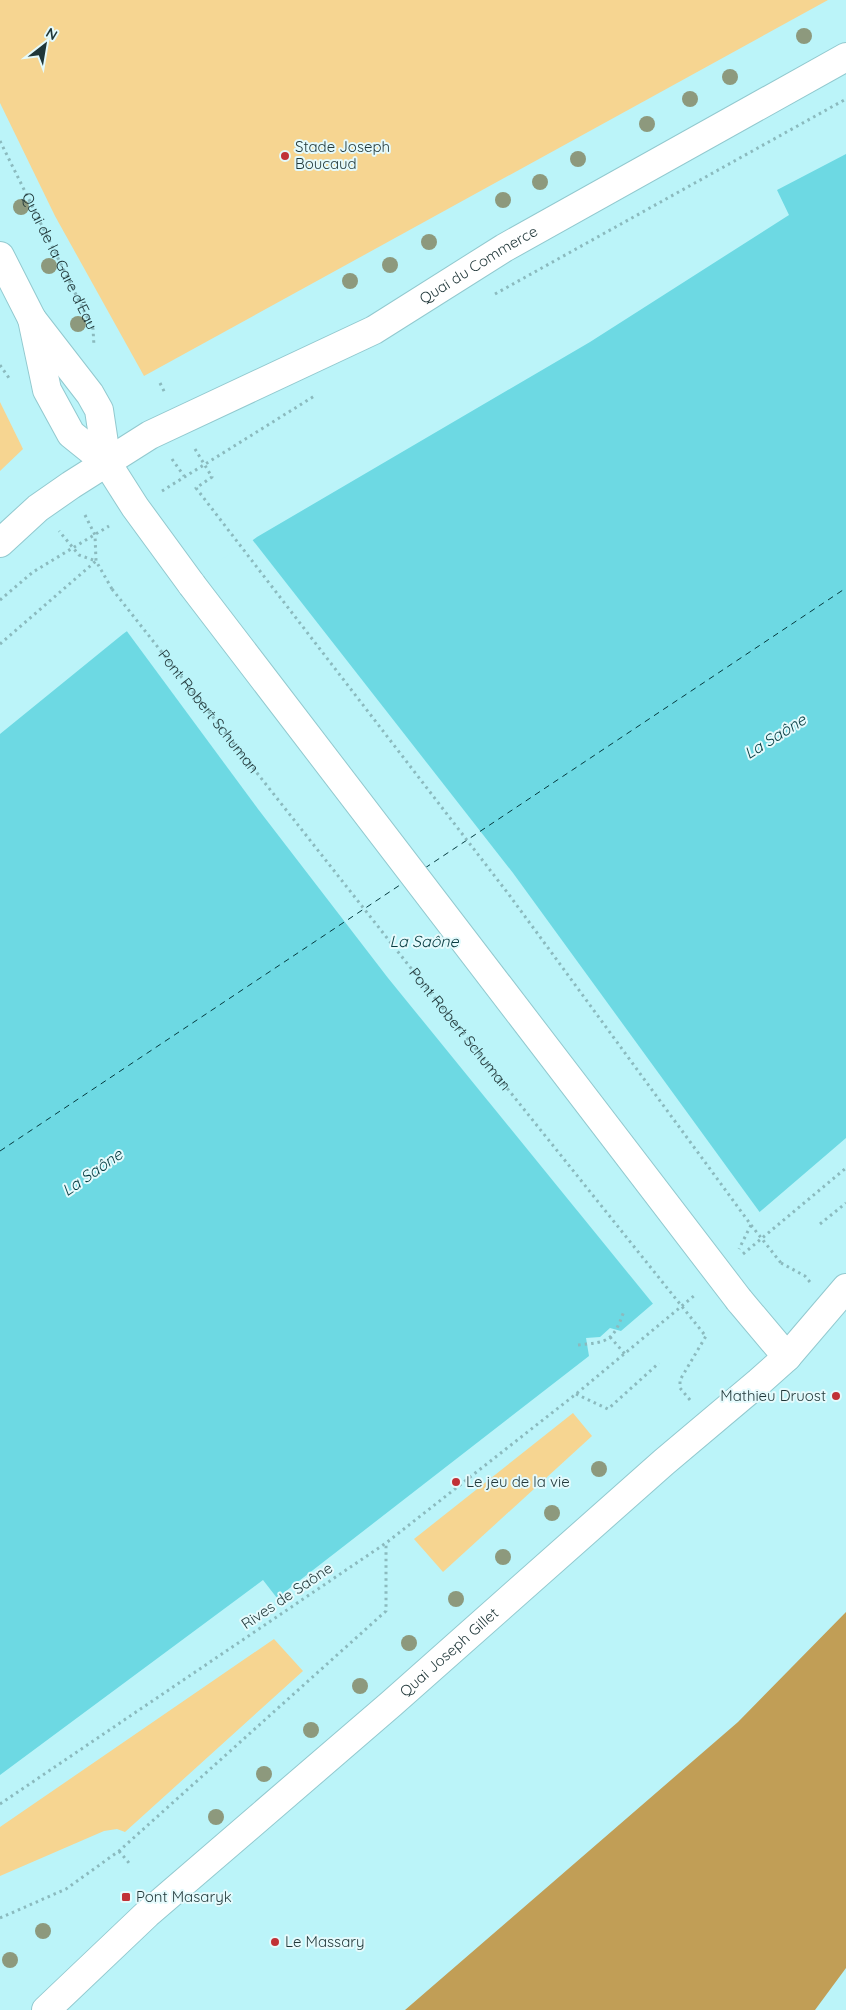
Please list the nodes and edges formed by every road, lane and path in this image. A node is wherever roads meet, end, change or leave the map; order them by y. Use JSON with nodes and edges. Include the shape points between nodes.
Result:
{"nodes":[{"id":1,"x":846,"y":57,"type":"edge"},
{"id":2,"x":846,"y":99,"type":"edge"},
{"id":3,"x":0,"y":141,"type":"edge"},
{"id":4,"x":0,"y":256,"type":"edge"},
{"id":5,"x":489,"y":298,"type":"dead end"},
{"id":6,"x":32,"y":319,"type":"junction"},
{"id":7,"x":94,"y":347,"type":"dead end"},
{"id":8,"x":324,"y":390,"type":"dead end"},
{"id":9,"x":150,"y":435,"type":"junction"},
{"id":10,"x":107,"y":464,"type":"junction"},
{"id":11,"x":204,"y":464,"type":"junction"},
{"id":12,"x":184,"y":476,"type":"junction"},
{"id":13,"x":135,"y":507,"type":"junction"},
{"id":14,"x":95,"y":535,"type":"junction"},
{"id":15,"x":0,"y":543,"type":"edge"},
{"id":16,"x":74,"y":548,"type":"junction"},
{"id":17,"x":96,"y":561,"type":"junction"},
{"id":18,"x":0,"y":600,"type":"edge"},
{"id":19,"x":0,"y":644,"type":"edge"},
{"id":20,"x":846,"y":1203,"type":"edge"},
{"id":21,"x":751,"y":1224,"type":"junction"},
{"id":22,"x":820,"y":1224,"type":"dead end"},
{"id":23,"x":782,"y":1262,"type":"dead end"},
{"id":24,"x":716,"y":1268,"type":"junction"},
{"id":25,"x":846,"y":1288,"type":"edge"},
{"id":26,"x":624,"y":1311,"type":"dead end"},
{"id":27,"x":610,"y":1337,"type":"junction"},
{"id":28,"x":578,"y":1345,"type":"dead end"},
{"id":29,"x":624,"y":1354,"type":"dead end"},
{"id":30,"x":787,"y":1357,"type":"junction"},
{"id":31,"x":659,"y":1363,"type":"dead end"},
{"id":32,"x":709,"y":1424,"type":"junction"},
{"id":33,"x":386,"y":1542,"type":"junction"},
{"id":34,"x":0,"y":1804,"type":"edge"},
{"id":35,"x":118,"y":1851,"type":"junction"},
{"id":36,"x":129,"y":1863,"type":"dead end"},
{"id":37,"x":0,"y":1918,"type":"edge"},
{"id":38,"x":46,"y":2010,"type":"edge"}],
"edges":[{"from":1,"to":9,"type":"main road","name":"Quai du Commerce","via":[[504,248],[374,330]]},
{"from":2,"to":5,"type":"path"},
{"from":3,"to":7,"type":"path","name":"Quai de la Gare d'Eau","via":[[93,329]]},
{"from":4,"to":6,"type":"main road"},
{"from":6,"to":10,"type":"main road","via":[[95,401]]},
{"from":6,"to":10,"type":"main road","via":[[55,407],[70,434]]},
{"from":8,"to":11,"type":"path"},
{"from":9,"to":10,"type":"main road","name":"Quai du Commerce"},
{"from":9,"to":12,"type":"path"},
{"from":10,"to":13,"type":"main road"},
{"from":10,"to":15,"type":"main road","name":"Quai du Commerce","via":[[38,508]]},
{"from":11,"to":12,"type":"path"},
{"from":11,"to":21,"type":"path","via":[[212,477],[196,488],[510,896]]},
{"from":12,"to":13,"type":"path"},
{"from":13,"to":14,"type":"path"},
{"from":13,"to":24,"type":"main road","bridge":true,"via":[[192,586]]},
{"from":14,"to":16,"type":"path"},
{"from":14,"to":17,"type":"path","name":"Pont Robert Schuman"},
{"from":16,"to":17,"type":"path","via":[[79,555]]},
{"from":16,"to":18,"type":"path","via":[[34,572]]},
{"from":17,"to":19,"type":"path"},
{"from":17,"to":32,"type":"path","name":"Pont Robert Schuman","bridge":true,"via":[[112,589],[706,1336],[680,1380],[680,1388]]},
{"from":20,"to":22,"type":"path"},
{"from":21,"to":23,"type":"path","bridge":true},
{"from":21,"to":24,"type":"path","via":[[741,1248]]},
{"from":24,"to":30,"type":"main road","bridge":true},
{"from":25,"to":30,"type":"main road","name":"Quai Joseph Gillet"},
{"from":26,"to":27,"type":"path","via":[[617,1330]]},
{"from":27,"to":28,"type":"path","via":[[603,1343]]},
{"from":27,"to":29,"type":"path"},
{"from":30,"to":32,"type":"main road","name":"Quai Joseph Gillet"},
{"from":31,"to":33,"type":"path","name":"Rives de Saône","via":[[608,1409],[576,1394]]},
{"from":32,"to":38,"type":"main road","name":"Quai Joseph Gillet","via":[[147,1914]]},
{"from":33,"to":34,"type":"path","name":"Rives de Saône"},
{"from":33,"to":35,"type":"path","via":[[386,1611]]},
{"from":35,"to":36,"type":"path"},
{"from":35,"to":37,"type":"path","via":[[66,1889]]}]}
